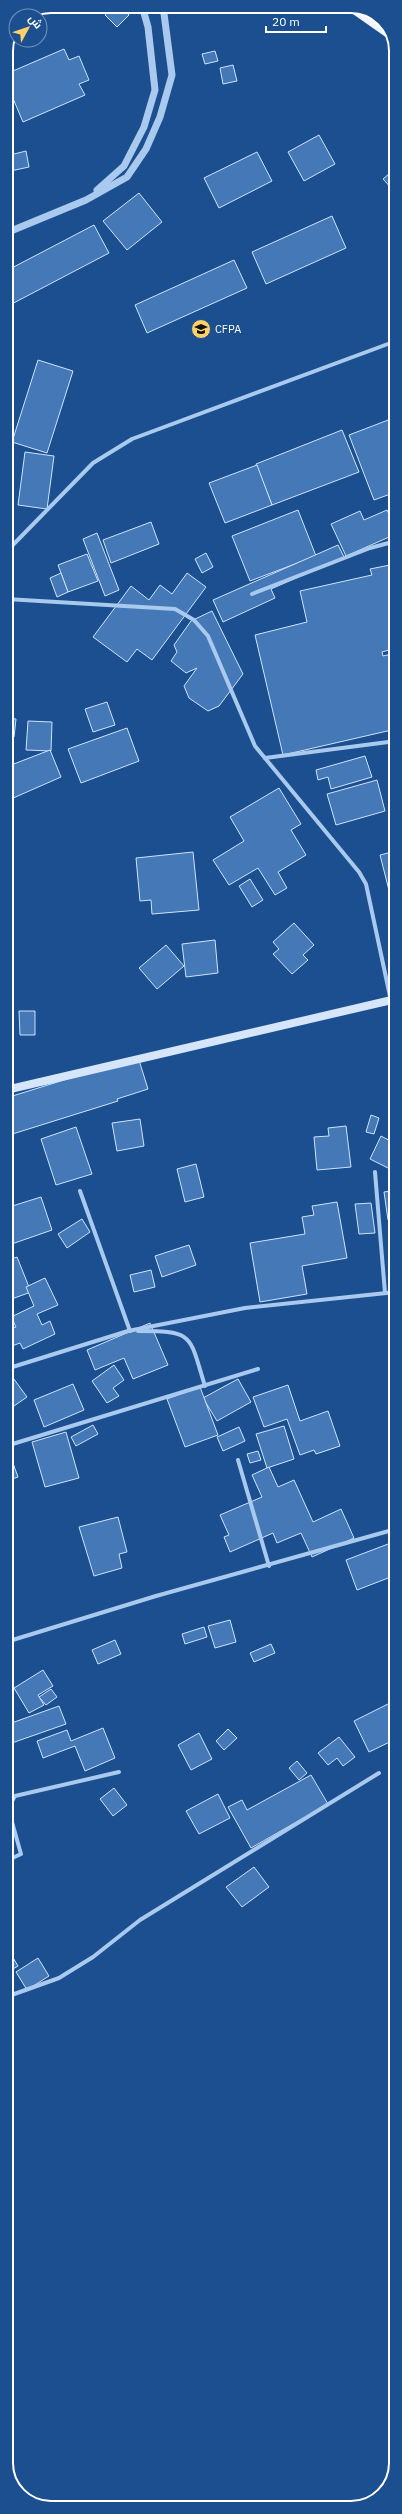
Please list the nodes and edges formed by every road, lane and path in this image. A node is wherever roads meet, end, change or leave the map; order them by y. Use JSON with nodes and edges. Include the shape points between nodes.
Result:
{"nodes":[{"id":1,"x":144,"y":13,"type":"edge"},
{"id":2,"x":164,"y":13,"type":"edge"},
{"id":3,"x":362,"y":14,"type":"edge"},
{"id":4,"x":381,"y":27,"type":"edge"},
{"id":5,"x":86,"y":200,"type":"junction"},
{"id":6,"x":13,"y":230,"type":"edge"},
{"id":7,"x":389,"y":344,"type":"edge"},
{"id":8,"x":389,"y":543,"type":"edge"},
{"id":9,"x":13,"y":545,"type":"edge"},
{"id":10,"x":252,"y":594,"type":"dead end"},
{"id":11,"x":13,"y":599,"type":"edge"},
{"id":12,"x":389,"y":742,"type":"edge"},
{"id":13,"x":264,"y":758,"type":"junction"},
{"id":14,"x":389,"y":983,"type":"edge"},
{"id":15,"x":389,"y":1001,"type":"edge"},
{"id":16,"x":13,"y":1088,"type":"edge"},
{"id":17,"x":375,"y":1172,"type":"dead end"},
{"id":18,"x":80,"y":1191,"type":"dead end"},
{"id":19,"x":384,"y":1293,"type":"junction"},
{"id":20,"x":389,"y":1293,"type":"edge"},
{"id":21,"x":128,"y":1331,"type":"junction"},
{"id":22,"x":13,"y":1367,"type":"edge"},
{"id":23,"x":258,"y":1369,"type":"dead end"},
{"id":24,"x":205,"y":1386,"type":"junction"},
{"id":25,"x":13,"y":1444,"type":"edge"},
{"id":26,"x":238,"y":1460,"type":"dead end"},
{"id":27,"x":389,"y":1531,"type":"edge"},
{"id":28,"x":269,"y":1566,"type":"junction"},
{"id":29,"x":13,"y":1640,"type":"edge"},
{"id":30,"x":118,"y":1772,"type":"dead end"},
{"id":31,"x":379,"y":1773,"type":"dead end"},
{"id":32,"x":13,"y":1799,"type":"edge"},
{"id":33,"x":13,"y":1826,"type":"edge"},
{"id":34,"x":13,"y":1858,"type":"edge"},
{"id":35,"x":13,"y":1994,"type":"edge"}],
"edges":[{"from":1,"to":5,"type":"street","via":[[155,90],[144,127],[124,166]]},
{"from":2,"to":5,"type":"street","via":[[172,75],[160,117],[146,149],[127,177]]},
{"from":3,"to":4,"type":"main road"},
{"from":5,"to":6,"type":"street"},
{"from":7,"to":9,"type":"street","via":[[132,439],[92,463]]},
{"from":8,"to":10,"type":"street"},
{"from":11,"to":13,"type":"street","via":[[174,609],[194,620],[208,636],[255,746]]},
{"from":12,"to":13,"type":"street"},
{"from":13,"to":14,"type":"street","via":[[359,872],[366,884]]},
{"from":15,"to":16,"type":"main road"},
{"from":17,"to":19,"type":"street"},
{"from":18,"to":21,"type":"street"},
{"from":19,"to":20,"type":"street"},
{"from":19,"to":21,"type":"street","via":[[245,1308]]},
{"from":21,"to":22,"type":"street"},
{"from":21,"to":24,"type":"street","via":[[171,1331],[183,1336],[192,1343]]},
{"from":23,"to":24,"type":"street"},
{"from":24,"to":25,"type":"street"},
{"from":26,"to":28,"type":"street"},
{"from":27,"to":28,"type":"street"},
{"from":28,"to":29,"type":"street","via":[[156,1596]]},
{"from":30,"to":32,"type":"street","via":[[15,1796]]},
{"from":31,"to":35,"type":"street","via":[[140,1920],[93,1957],[59,1978]]},
{"from":33,"to":34,"type":"street","via":[[21,1854]]}]}
